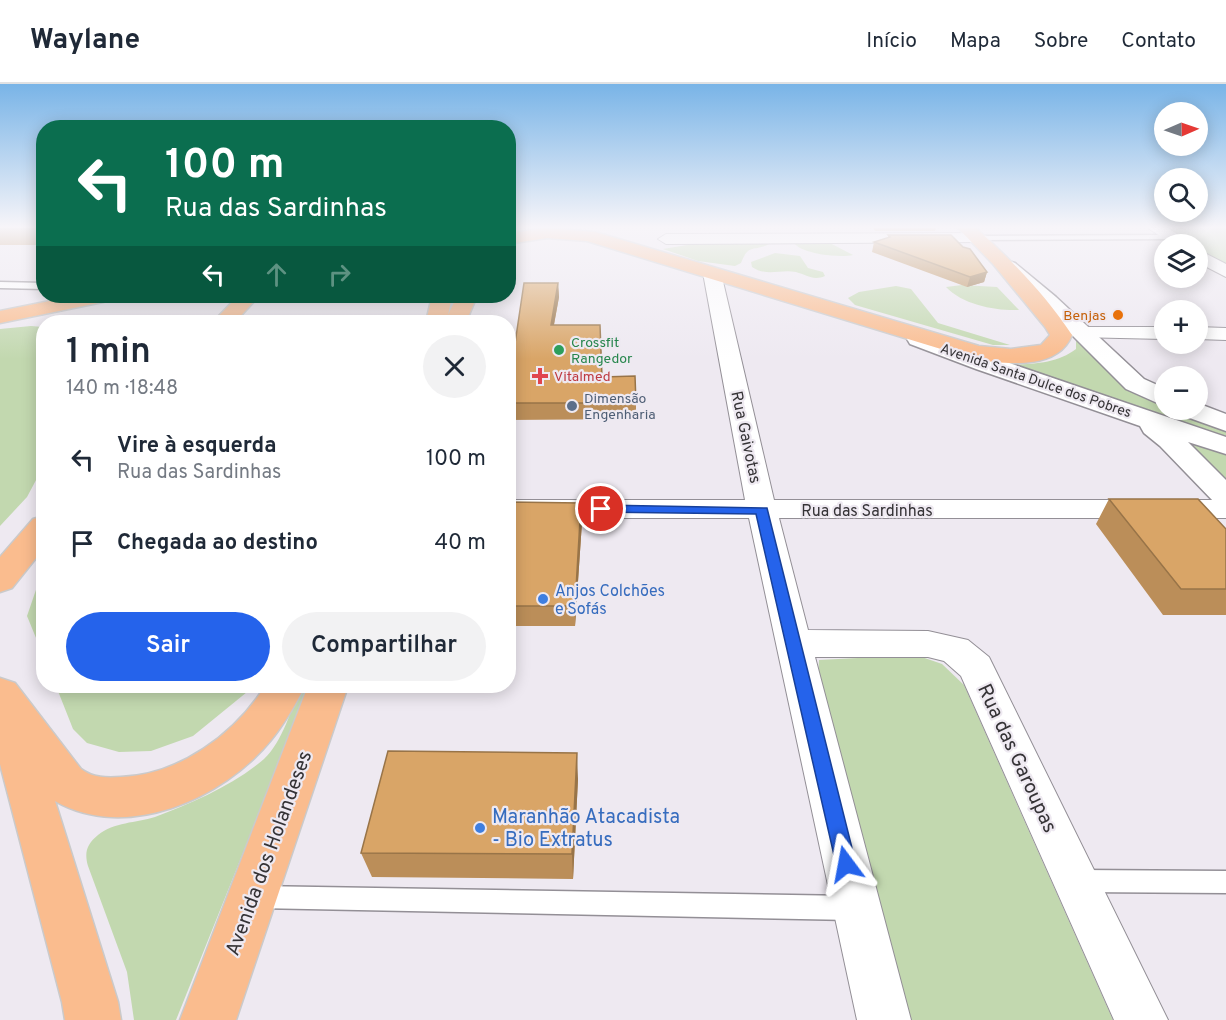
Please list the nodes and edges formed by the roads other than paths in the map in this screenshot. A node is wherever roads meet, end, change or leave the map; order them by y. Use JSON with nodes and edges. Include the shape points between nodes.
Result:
{"nodes":[{"id":1,"x":708,"y":272,"type":"edge"},
{"id":2,"x":1010,"y":272,"type":"edge"},
{"id":3,"x":1013,"y":272,"type":"edge"},
{"id":4,"x":712,"y":273,"type":"junction"},
{"id":5,"x":0,"y":285,"type":"edge"},
{"id":6,"x":36,"y":286,"type":"edge"},
{"id":7,"x":36,"y":301,"type":"edge"},
{"id":8,"x":69,"y":303,"type":"edge"},
{"id":9,"x":242,"y":303,"type":"edge"},
{"id":10,"x":0,"y":309,"type":"edge"},
{"id":11,"x":229,"y":315,"type":"edge"},
{"id":12,"x":0,"y":317,"type":"edge"},
{"id":13,"x":880,"y":324,"type":"junction"},
{"id":14,"x":1083,"y":333,"type":"junction"},
{"id":15,"x":1154,"y":333,"type":"edge"},
{"id":16,"x":1208,"y":333,"type":"edge"},
{"id":17,"x":1226,"y":334,"type":"edge"},
{"id":18,"x":1154,"y":394,"type":"edge"},
{"id":19,"x":1208,"y":410,"type":"edge"},
{"id":20,"x":1133,"y":414,"type":"junction"},
{"id":21,"x":1208,"y":416,"type":"edge"},
{"id":22,"x":1226,"y":416,"type":"edge"},
{"id":23,"x":1226,"y":423,"type":"edge"},
{"id":24,"x":1226,"y":446,"type":"edge"},
{"id":25,"x":1226,"y":497,"type":"edge"},
{"id":26,"x":516,"y":509,"type":"edge"},
{"id":27,"x":1226,"y":509,"type":"edge"},
{"id":28,"x":762,"y":510,"type":"junction"},
{"id":29,"x":36,"y":535,"type":"edge"},
{"id":30,"x":6,"y":569,"type":"edge"},
{"id":31,"x":794,"y":643,"type":"junction"},
{"id":32,"x":0,"y":692,"type":"edge"},
{"id":33,"x":281,"y":693,"type":"edge"},
{"id":34,"x":325,"y":693,"type":"edge"},
{"id":35,"x":1076,"y":881,"type":"junction"},
{"id":36,"x":1226,"y":882,"type":"edge"},
{"id":37,"x":252,"y":897,"type":"junction"},
{"id":38,"x":857,"y":908,"type":"junction"},
{"id":39,"x":93,"y":1020,"type":"edge"},
{"id":40,"x":207,"y":1020,"type":"edge"},
{"id":41,"x":884,"y":1020,"type":"edge"},
{"id":42,"x":1141,"y":1020,"type":"edge"}],
"edges":[{"from":1,"to":4,"type":"main road","name":"Avenida Santa Dulce dos Pobres"},
{"from":2,"to":13,"type":"main road","name":"Avenida Santa Dulce dos Pobres","via":[[1054,324],[1061,338],[1056,346],[1041,353],[994,355]]},
{"from":3,"to":14,"type":"main road"},
{"from":4,"to":13,"type":"main road","name":"Avenida Santa Dulce dos Pobres"},
{"from":4,"to":28,"type":"street","name":"Rua Gaivotas"},
{"from":5,"to":6,"type":"lane"},
{"from":7,"to":10,"type":"main road"},
{"from":8,"to":12,"type":"main road"},
{"from":9,"to":11,"type":"main road"},
{"from":13,"to":20,"type":"main road","name":"Avenida Santa Dulce dos Pobres"},
{"from":14,"to":15,"type":"street"},
{"from":14,"to":18,"type":"main road","via":[[1135,384]]},
{"from":16,"to":17,"type":"street"},
{"from":19,"to":22,"type":"main road"},
{"from":20,"to":24,"type":"main road","name":"Avenida Santa Dulce dos Pobres"},
{"from":20,"to":25,"type":"main road","via":[[1170,440]]},
{"from":21,"to":23,"type":"main road"},
{"from":26,"to":28,"type":"street","name":"Rua das Sardinhas"},
{"from":27,"to":28,"type":"street","name":"Rua das Sardinhas"},
{"from":28,"to":31,"type":"street","name":"Rua Gaivotas"},
{"from":29,"to":30,"type":"main road"},
{"from":31,"to":35,"type":"street","name":"Rua das Garoupas","via":[[928,644],[944,646],[965,657],[976,667]]},
{"from":31,"to":38,"type":"street","name":"Rua Gaivotas"},
{"from":32,"to":33,"type":"main road","via":[[66,783],[87,794],[114,798],[169,788],[220,760],[256,729]]},
{"from":32,"to":39,"type":"main road"},
{"from":34,"to":37,"type":"main road","name":"Avenida dos Holandeses"},
{"from":35,"to":36,"type":"lane"},
{"from":35,"to":42,"type":"street","name":"Rua das Garoupas"},
{"from":37,"to":38,"type":"lane"},
{"from":37,"to":40,"type":"main road","name":"Avenida dos Holandeses"},
{"from":38,"to":41,"type":"street","name":"Rua Gaivotas"}]}
